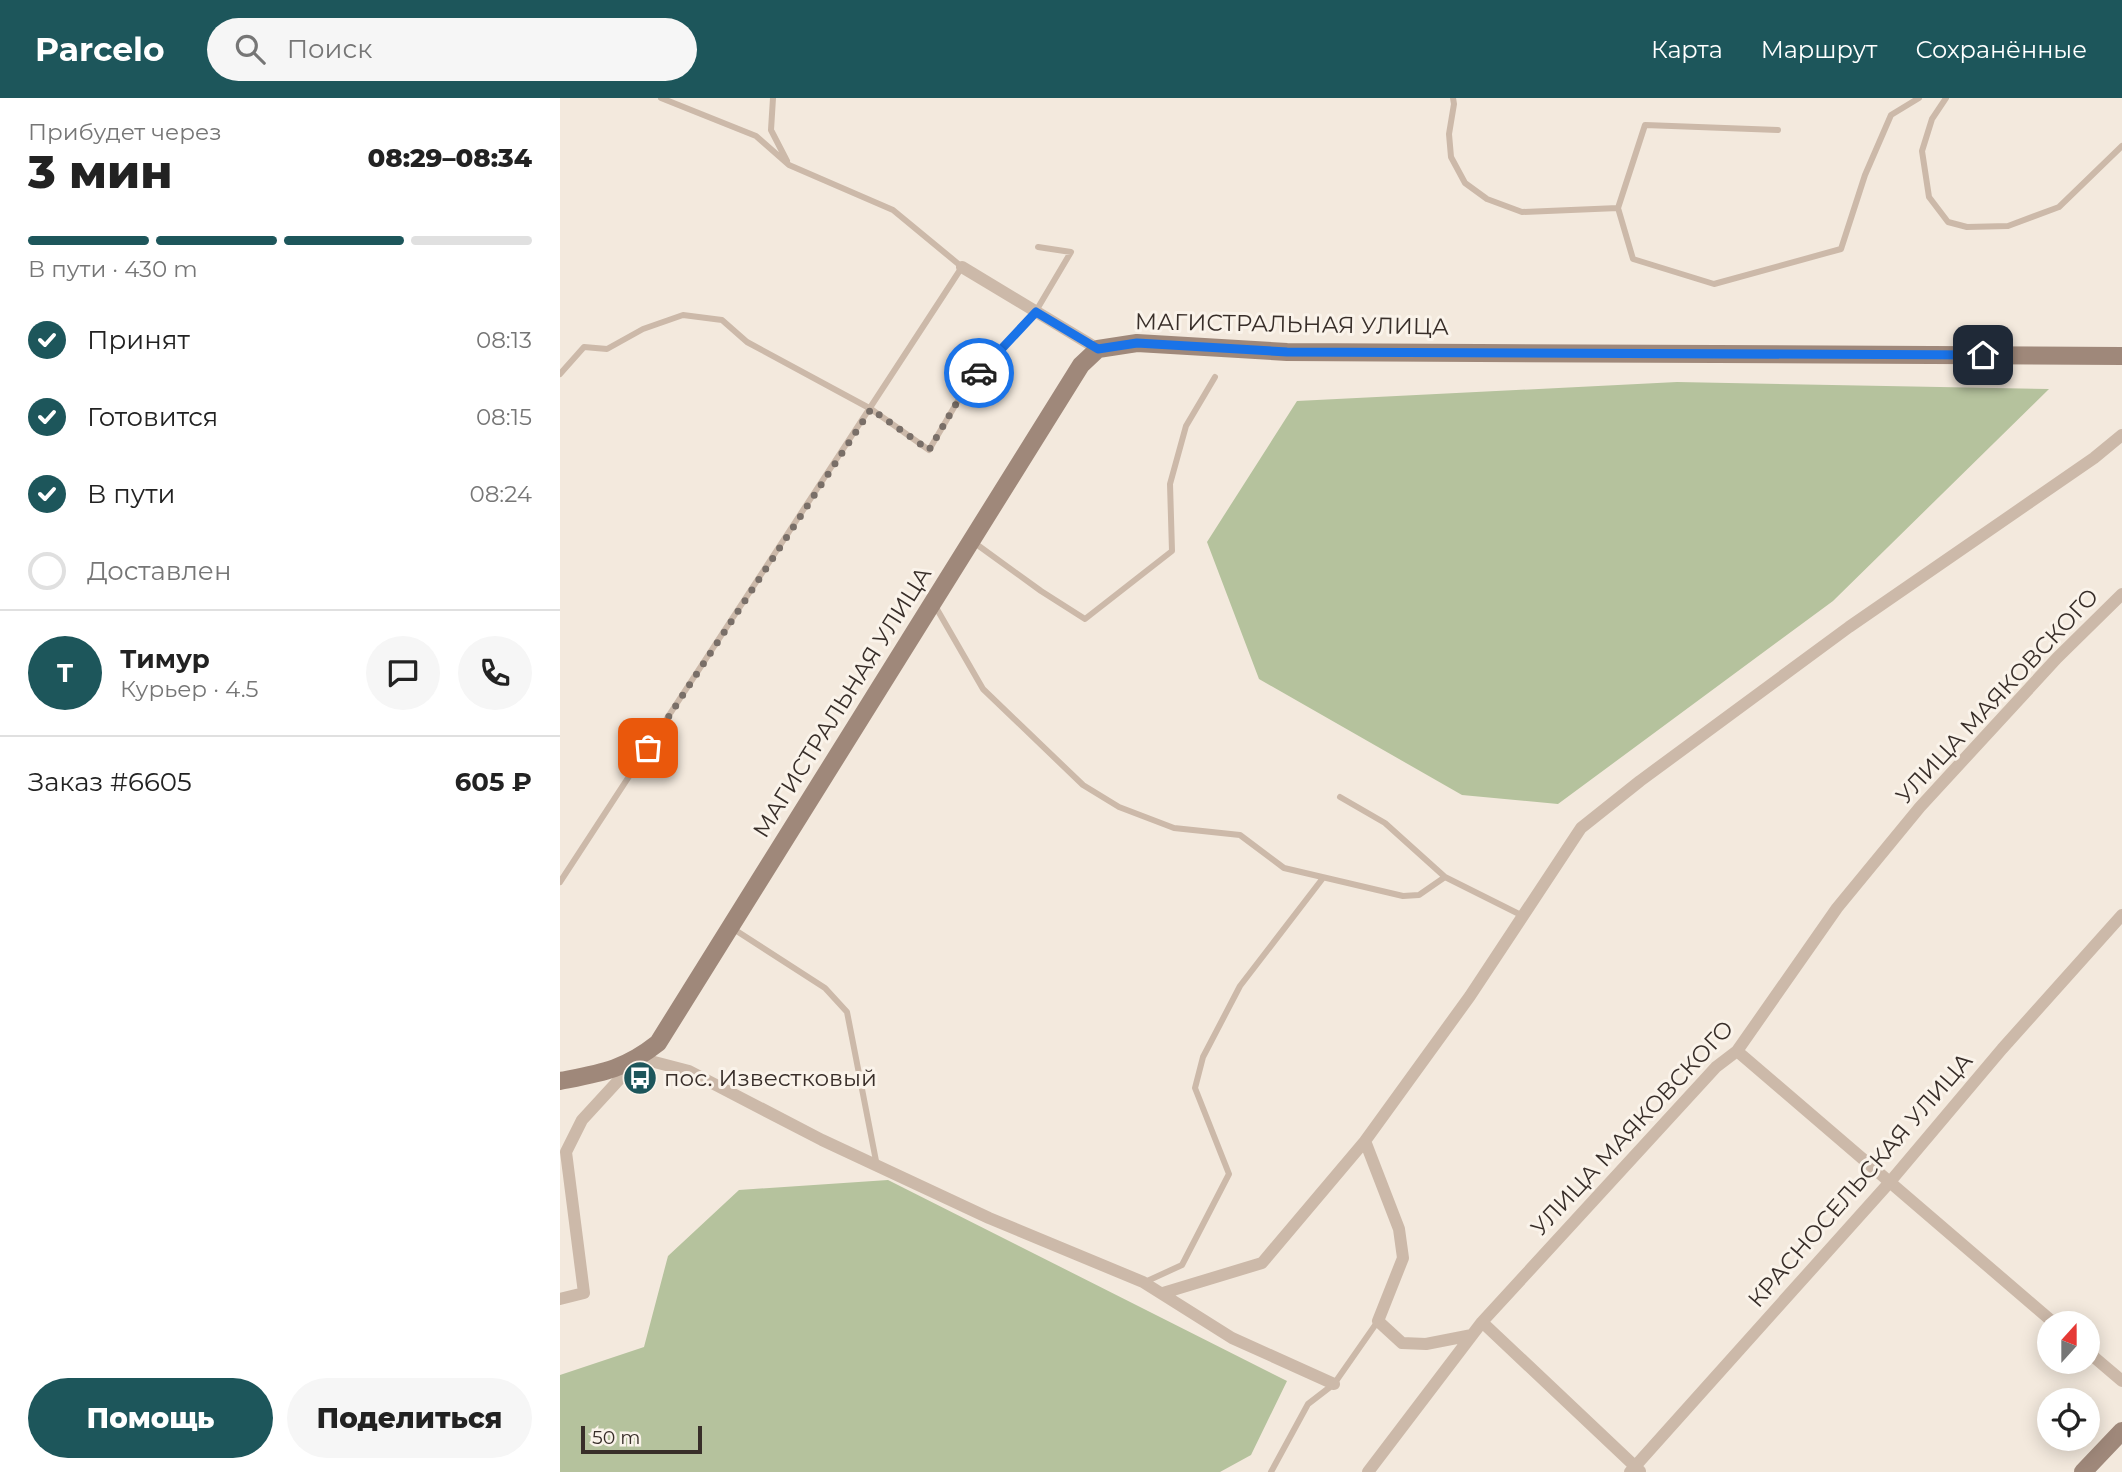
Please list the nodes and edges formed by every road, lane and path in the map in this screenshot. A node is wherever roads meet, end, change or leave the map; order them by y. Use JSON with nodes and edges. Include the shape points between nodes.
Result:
{"nodes":[{"id":1,"x":661,"y":98,"type":"edge"},
{"id":2,"x":773,"y":98,"type":"edge"},
{"id":3,"x":1453,"y":98,"type":"edge"},
{"id":4,"x":1919,"y":98,"type":"edge"},
{"id":5,"x":1946,"y":98,"type":"edge"},
{"id":6,"x":1778,"y":130,"type":"dead end"},
{"id":7,"x":2122,"y":146,"type":"edge"},
{"id":8,"x":789,"y":165,"type":"junction"},
{"id":9,"x":1618,"y":208,"type":"junction"},
{"id":10,"x":1038,"y":247,"type":"dead end"},
{"id":11,"x":962,"y":267,"type":"junction"},
{"id":12,"x":1036,"y":312,"type":"junction"},
{"id":13,"x":1098,"y":349,"type":"junction"},
{"id":14,"x":2122,"y":356,"type":"edge"},
{"id":15,"x":560,"y":374,"type":"edge"},
{"id":16,"x":1215,"y":377,"type":"dead end"},
{"id":17,"x":871,"y":409,"type":"junction"},
{"id":18,"x":2122,"y":435,"type":"edge"},
{"id":19,"x":971,"y":541,"type":"junction"},
{"id":20,"x":2122,"y":594,"type":"edge"},
{"id":21,"x":933,"y":602,"type":"junction"},
{"id":22,"x":1340,"y":797,"type":"dead end"},
{"id":23,"x":1323,"y":877,"type":"junction"},
{"id":24,"x":1445,"y":877,"type":"junction"},
{"id":25,"x":560,"y":882,"type":"edge"},
{"id":26,"x":2122,"y":915,"type":"edge"},
{"id":27,"x":1523,"y":916,"type":"junction"},
{"id":28,"x":730,"y":927,"type":"junction"},
{"id":29,"x":1737,"y":1051,"type":"junction"},
{"id":30,"x":639,"y":1058,"type":"junction"},
{"id":31,"x":560,"y":1081,"type":"edge"},
{"id":32,"x":1365,"y":1141,"type":"junction"},
{"id":33,"x":877,"y":1166,"type":"junction"},
{"id":34,"x":1889,"y":1183,"type":"junction"},
{"id":35,"x":1143,"y":1282,"type":"junction"},
{"id":36,"x":1163,"y":1293,"type":"junction"},
{"id":37,"x":560,"y":1299,"type":"edge"},
{"id":38,"x":2039,"y":1311,"type":"edge"},
{"id":39,"x":1378,"y":1321,"type":"junction"},
{"id":40,"x":1482,"y":1322,"type":"junction"},
{"id":41,"x":1472,"y":1335,"type":"junction"},
{"id":42,"x":2100,"y":1362,"type":"edge"},
{"id":43,"x":2122,"y":1381,"type":"edge"},
{"id":44,"x":1334,"y":1384,"type":"junction"},
{"id":45,"x":2122,"y":1431,"type":"edge"},
{"id":46,"x":1635,"y":1470,"type":"edge"},
{"id":47,"x":1271,"y":1472,"type":"edge"},
{"id":48,"x":1368,"y":1472,"type":"edge"},
{"id":49,"x":2083,"y":1472,"type":"edge"}],
"edges":[{"from":1,"to":8,"type":"lane","via":[[756,136]]},
{"from":2,"to":8,"type":"lane","via":[[771,130]]},
{"from":3,"to":9,"type":"lane","via":[[1448,134],[1451,157],[1465,183],[1487,199],[1522,212]]},
{"from":4,"to":9,"type":"lane","via":[[1891,115],[1841,249],[1714,284],[1633,259]]},
{"from":5,"to":7,"type":"lane","via":[[1932,119],[1922,151],[1929,197],[1948,222],[2008,226],[2059,206]]},
{"from":6,"to":9,"type":"lane","via":[[1646,125]]},
{"from":8,"to":11,"type":"lane","via":[[893,210]]},
{"from":10,"to":12,"type":"lane","via":[[1071,252]]},
{"from":11,"to":12,"type":"street"},
{"from":11,"to":17,"type":"lane"},
{"from":12,"to":13,"type":"street"},
{"from":12,"to":17,"type":"lane","via":[[966,387],[929,450]]},
{"from":13,"to":14,"type":"street","name":"МАГИСТРАЛЬНАЯ УЛИЦА","via":[[1137,343],[1287,352]]},
{"from":13,"to":19,"type":"street","name":"МАГИСТРАЛЬНАЯ УЛИЦА","via":[[1080,365]]},
{"from":15,"to":17,"type":"lane","via":[[584,347],[607,349],[643,329],[683,315],[722,320],[747,342]]},
{"from":16,"to":19,"type":"lane","via":[[1186,426],[1170,484],[1172,551],[1086,619]]},
{"from":17,"to":25,"type":"lane"},
{"from":18,"to":27,"type":"street","via":[[1849,627],[1581,828]]},
{"from":19,"to":21,"type":"street","name":"МАГИСТРАЛЬНАЯ УЛИЦА"},
{"from":20,"to":29,"type":"street","name":"УЛИЦА МАЯКОВСКОГО","via":[[1920,807],[1837,908]]},
{"from":21,"to":23,"type":"lane","via":[[983,689],[1083,785],[1119,807],[1174,828],[1240,835],[1284,867]]},
{"from":21,"to":28,"type":"street","name":"МАГИСТРАЛЬНАЯ УЛИЦА"},
{"from":22,"to":24,"type":"lane","via":[[1385,822]]},
{"from":23,"to":24,"type":"lane","via":[[1403,896],[1419,895]]},
{"from":23,"to":35,"type":"lane","via":[[1240,986],[1203,1058],[1195,1088],[1229,1174],[1182,1265]]},
{"from":24,"to":27,"type":"lane"},
{"from":26,"to":34,"type":"street","name":"КРАСНОСЕЛЬСКАЯ УЛИЦА"},
{"from":27,"to":32,"type":"street"},
{"from":28,"to":30,"type":"street","name":"МАГИСТРАЛЬНАЯ УЛИЦА","via":[[658,1043]]},
{"from":28,"to":33,"type":"lane","via":[[825,988],[848,1012]]},
{"from":29,"to":34,"type":"street"},
{"from":29,"to":40,"type":"street","name":"УЛИЦА МАЯКОВСКОГО","via":[[1716,1067]]},
{"from":30,"to":31,"type":"street","name":"МАГИСТРАЛЬНАЯ УЛИЦА","via":[[616,1069]]},
{"from":30,"to":33,"type":"street","via":[[689,1071]]},
{"from":30,"to":37,"type":"street","via":[[582,1120],[566,1152],[584,1293]]},
{"from":32,"to":36,"type":"street","via":[[1262,1263]]},
{"from":32,"to":39,"type":"street","via":[[1399,1229],[1403,1258]]},
{"from":33,"to":35,"type":"street"},
{"from":34,"to":38,"type":"street"},
{"from":34,"to":46,"type":"street","name":"КРАСНОСЕЛЬСКАЯ УЛИЦА"},
{"from":35,"to":36,"type":"street"},
{"from":36,"to":44,"type":"street","via":[[1232,1338]]},
{"from":39,"to":41,"type":"street","via":[[1402,1343],[1426,1345]]},
{"from":39,"to":44,"type":"lane"},
{"from":40,"to":41,"type":"street","name":"УЛИЦА МАЯКОВСКОГО"},
{"from":40,"to":46,"type":"street"},
{"from":41,"to":48,"type":"street","name":"УЛИЦА МАЯКОВСКОГО"},
{"from":42,"to":43,"type":"street"},
{"from":44,"to":47,"type":"lane","via":[[1308,1404]]},
{"from":45,"to":49,"type":"street"}]}
